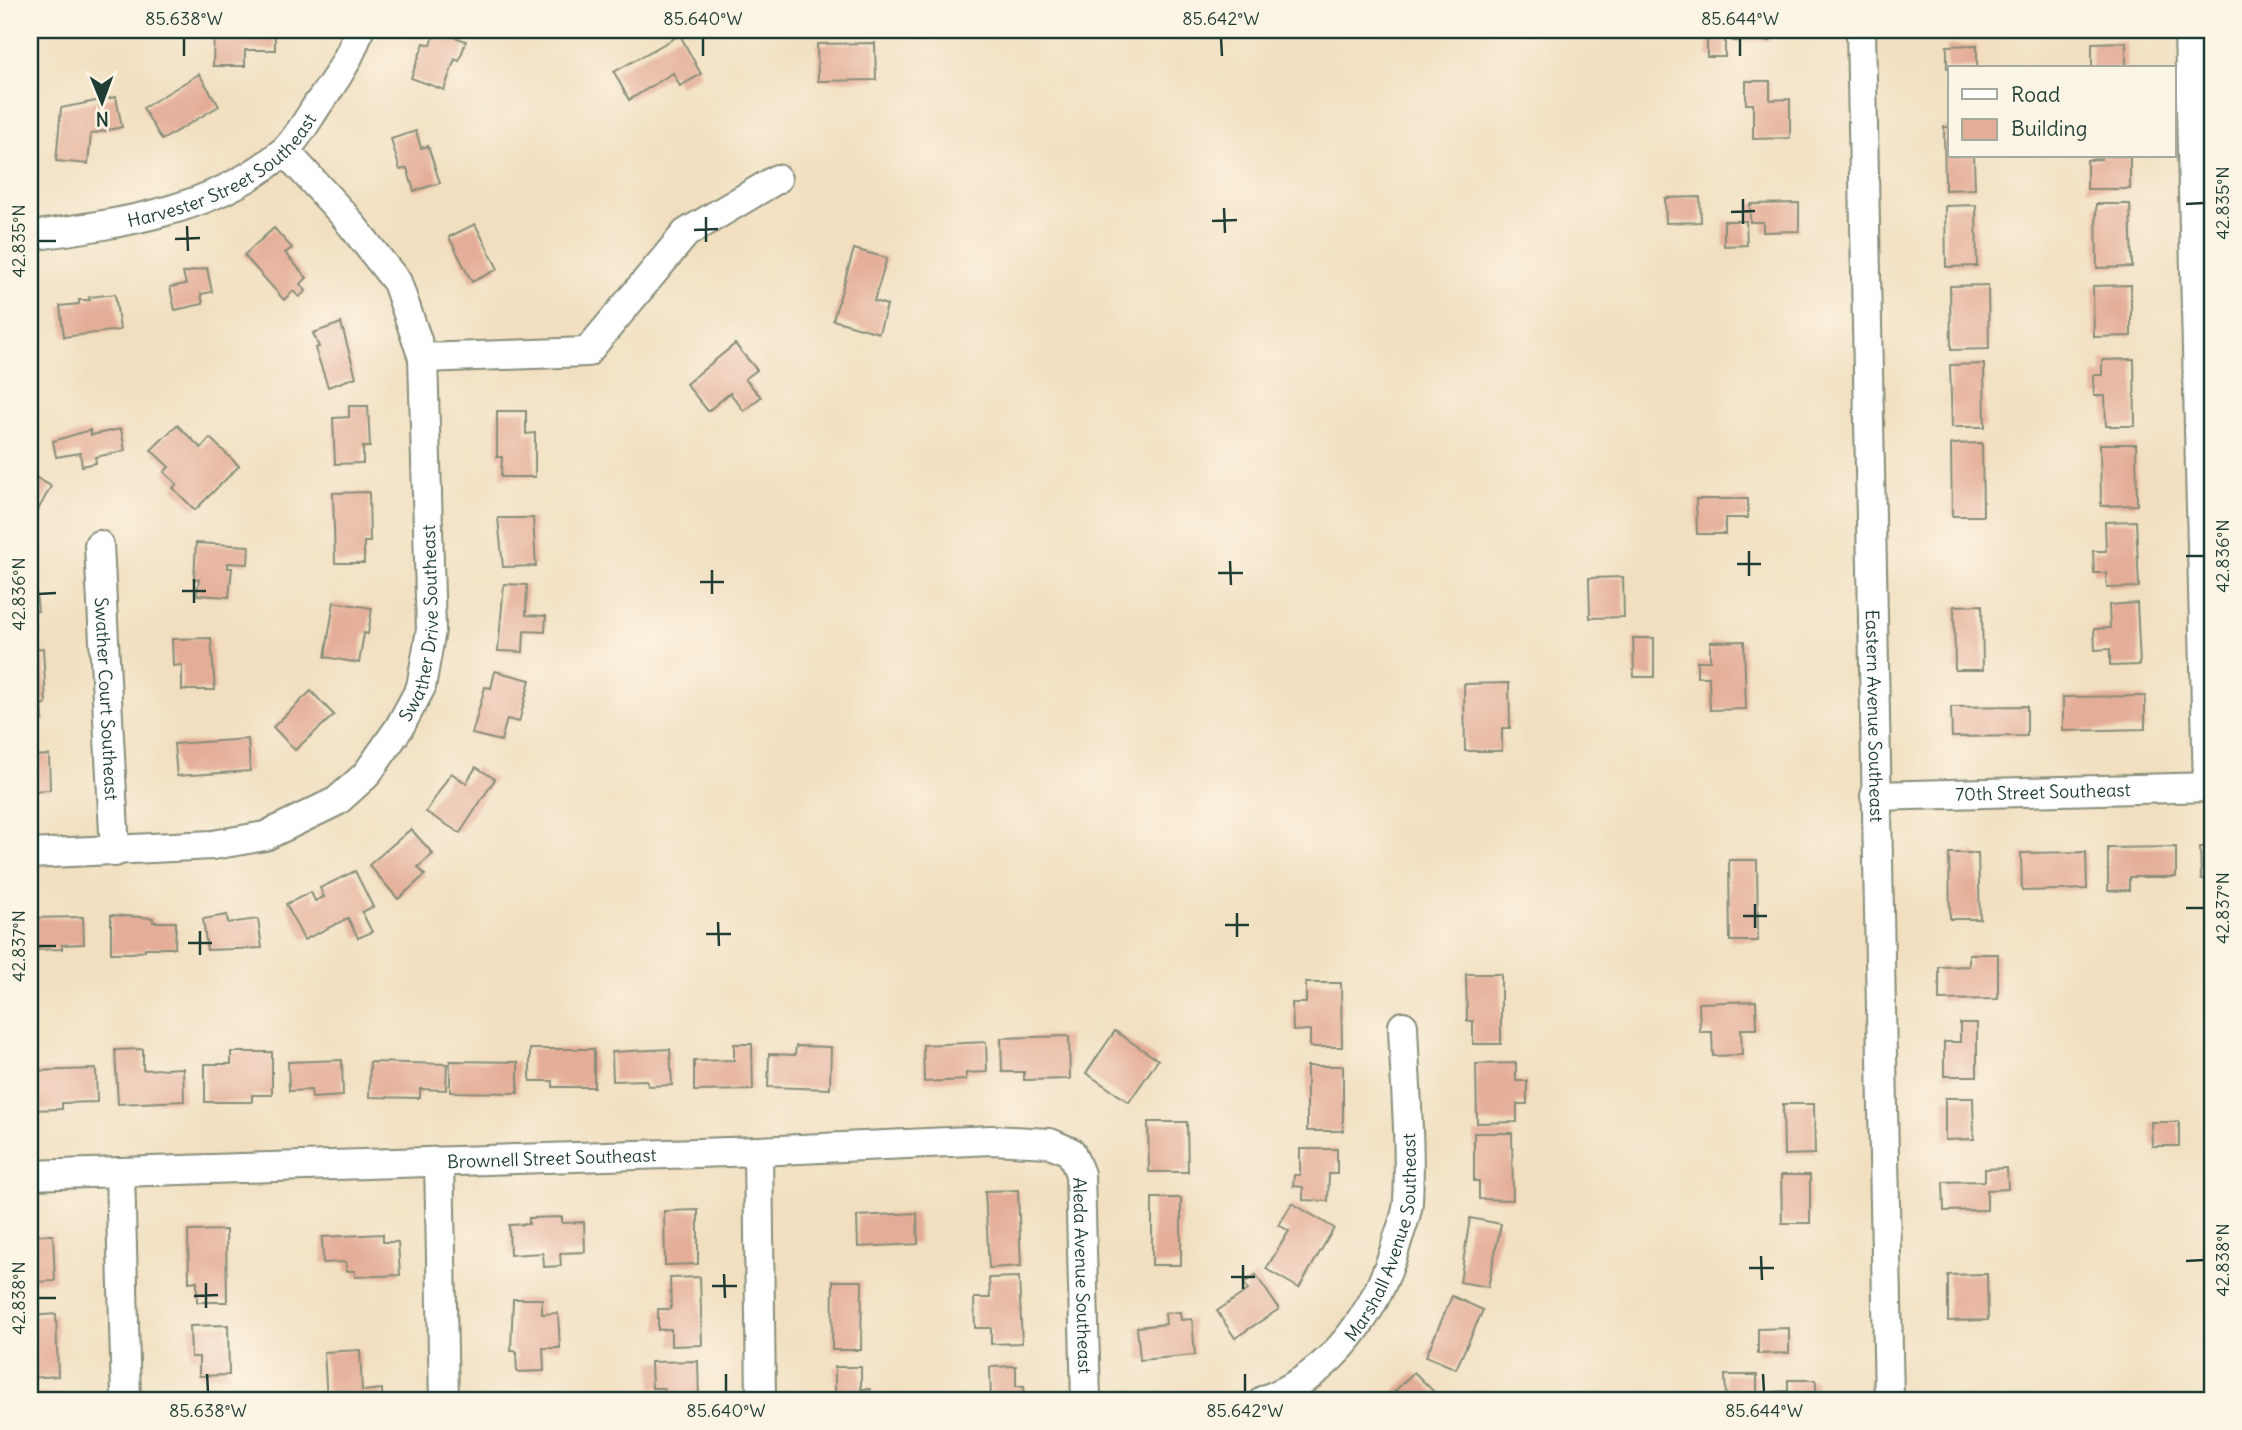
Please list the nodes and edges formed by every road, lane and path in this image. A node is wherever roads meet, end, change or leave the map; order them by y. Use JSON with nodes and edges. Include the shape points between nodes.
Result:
{"nodes":[{"id":1,"x":359,"y":30,"type":"edge"},
{"id":2,"x":1861,"y":30,"type":"edge"},
{"id":3,"x":2189,"y":30,"type":"edge"},
{"id":4,"x":285,"y":151,"type":"junction"},
{"id":5,"x":777,"y":179,"type":"dead end"},
{"id":6,"x":30,"y":236,"type":"edge"},
{"id":7,"x":423,"y":358,"type":"junction"},
{"id":8,"x":99,"y":545,"type":"dead end"},
{"id":9,"x":2210,"y":787,"type":"edge"},
{"id":10,"x":1875,"y":796,"type":"junction"},
{"id":11,"x":115,"y":852,"type":"junction"},
{"id":12,"x":30,"y":854,"type":"edge"},
{"id":13,"x":1403,"y":1026,"type":"dead end"},
{"id":14,"x":758,"y":1152,"type":"junction"},
{"id":15,"x":1071,"y":1152,"type":"joint"},
{"id":16,"x":439,"y":1162,"type":"junction"},
{"id":17,"x":120,"y":1172,"type":"junction"},
{"id":18,"x":30,"y":1175,"type":"edge"},
{"id":19,"x":126,"y":1400,"type":"edge"},
{"id":20,"x":444,"y":1400,"type":"edge"},
{"id":21,"x":761,"y":1400,"type":"edge"},
{"id":22,"x":1086,"y":1400,"type":"edge"},
{"id":23,"x":1264,"y":1400,"type":"edge"},
{"id":24,"x":1889,"y":1400,"type":"edge"}],
"edges":[{"from":1,"to":4,"type":"street","name":"Harvester Street Southeast","via":[[354,48]]},
{"from":2,"to":10,"type":"street","name":"Eastern Avenue Southeast"},
{"from":3,"to":9,"type":"street"},
{"from":4,"to":6,"type":"street","name":"Harvester Street Southeast","via":[[240,181],[194,202],[127,222]]},
{"from":4,"to":7,"type":"street","name":"Swather Drive Southeast","via":[[397,282]]},
{"from":5,"to":7,"type":"street","via":[[686,233],[587,352]]},
{"from":7,"to":11,"type":"street","name":"Swather Drive Southeast","via":[[431,630],[421,687],[399,728],[366,775],[337,801],[265,836]]},
{"from":8,"to":11,"type":"street","name":"Swather Court Southeast"},
{"from":9,"to":10,"type":"street","name":"70th Street Southeast"},
{"from":10,"to":24,"type":"street","name":"Eastern Avenue Southeast"},
{"from":11,"to":12,"type":"street","name":"Swather Drive Southeast"},
{"from":13,"to":23,"type":"street","name":"Marshall Avenue Southeast","via":[[1408,1205],[1392,1261],[1358,1328],[1334,1356],[1307,1379]]},
{"from":14,"to":15,"type":"street","name":"Brownell Street Southeast","via":[[991,1140],[1050,1143]]},
{"from":14,"to":16,"type":"street","name":"Brownell Street Southeast"},
{"from":14,"to":21,"type":"street"},
{"from":15,"to":22,"type":"street","name":"Aleda Avenue Southeast","via":[[1080,1174]]},
{"from":16,"to":17,"type":"street","name":"Brownell Street Southeast"},
{"from":16,"to":20,"type":"street"},
{"from":17,"to":18,"type":"street","name":"Brownell Street Southeast"},
{"from":17,"to":19,"type":"street"}]}
